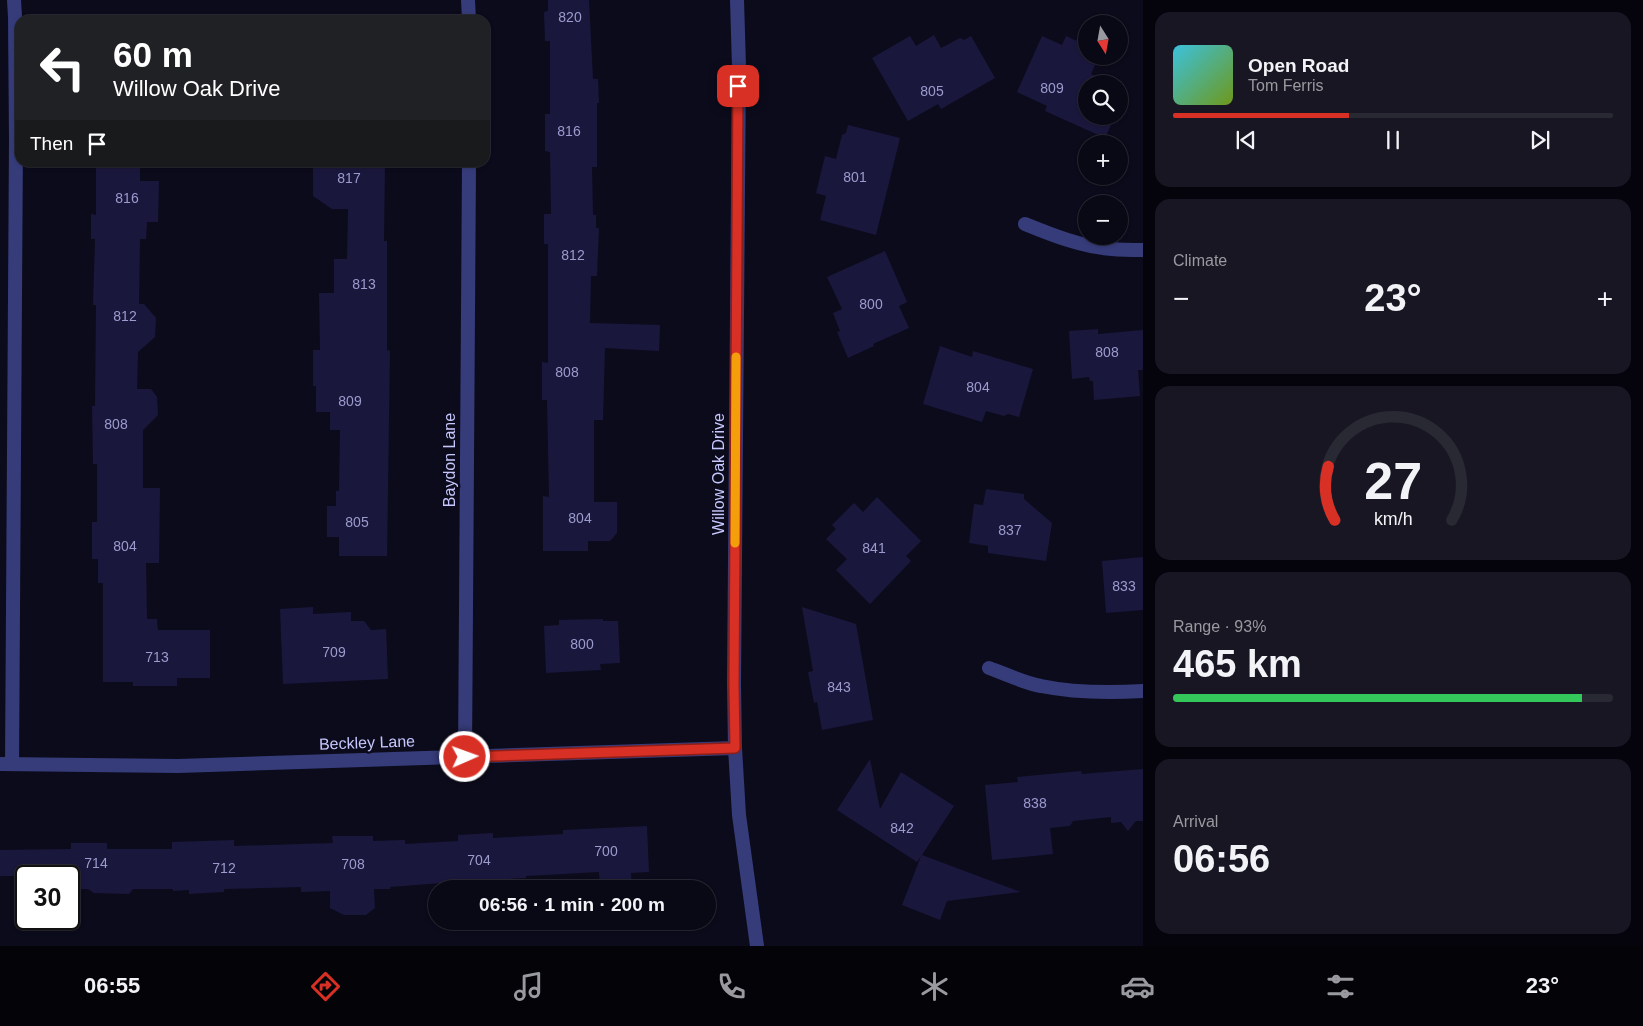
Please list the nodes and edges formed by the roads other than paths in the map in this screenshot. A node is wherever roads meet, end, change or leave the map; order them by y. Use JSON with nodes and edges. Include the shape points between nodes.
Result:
{"nodes":[{"id":1,"x":14,"y":0,"type":"edge"},
{"id":2,"x":468,"y":0,"type":"edge"},
{"id":3,"x":737,"y":0,"type":"edge"},
{"id":4,"x":16,"y":15,"type":"edge"},
{"id":5,"x":469,"y":15,"type":"edge"},
{"id":6,"x":16,"y":167,"type":"edge"},
{"id":7,"x":468,"y":167,"type":"edge"},
{"id":8,"x":1025,"y":224,"type":"dead end"},
{"id":9,"x":1143,"y":250,"type":"edge"},
{"id":10,"x":989,"y":668,"type":"dead end"},
{"id":11,"x":1143,"y":690,"type":"edge"},
{"id":12,"x":735,"y":748,"type":"junction"},
{"id":13,"x":465,"y":757,"type":"junction"},
{"id":14,"x":6,"y":764,"type":"edge"},
{"id":15,"x":757,"y":946,"type":"edge"}],
"edges":[{"from":1,"to":4,"type":"street"},
{"from":2,"to":5,"type":"street"},
{"from":3,"to":12,"type":"street","name":"Willow Oak Drive"},
{"from":6,"to":14,"type":"street"},
{"from":7,"to":13,"type":"street","name":"Baydon Lane"},
{"from":8,"to":9,"type":"street","via":[[1095,247]]},
{"from":10,"to":11,"type":"street","via":[[1040,686],[1107,693]]},
{"from":12,"to":13,"type":"street","name":"Beckley Lane"},
{"from":12,"to":15,"type":"street","name":"Willow Oak Drive","via":[[739,815]]},
{"from":13,"to":14,"type":"street","name":"Beckley Lane","via":[[178,766]]}]}
